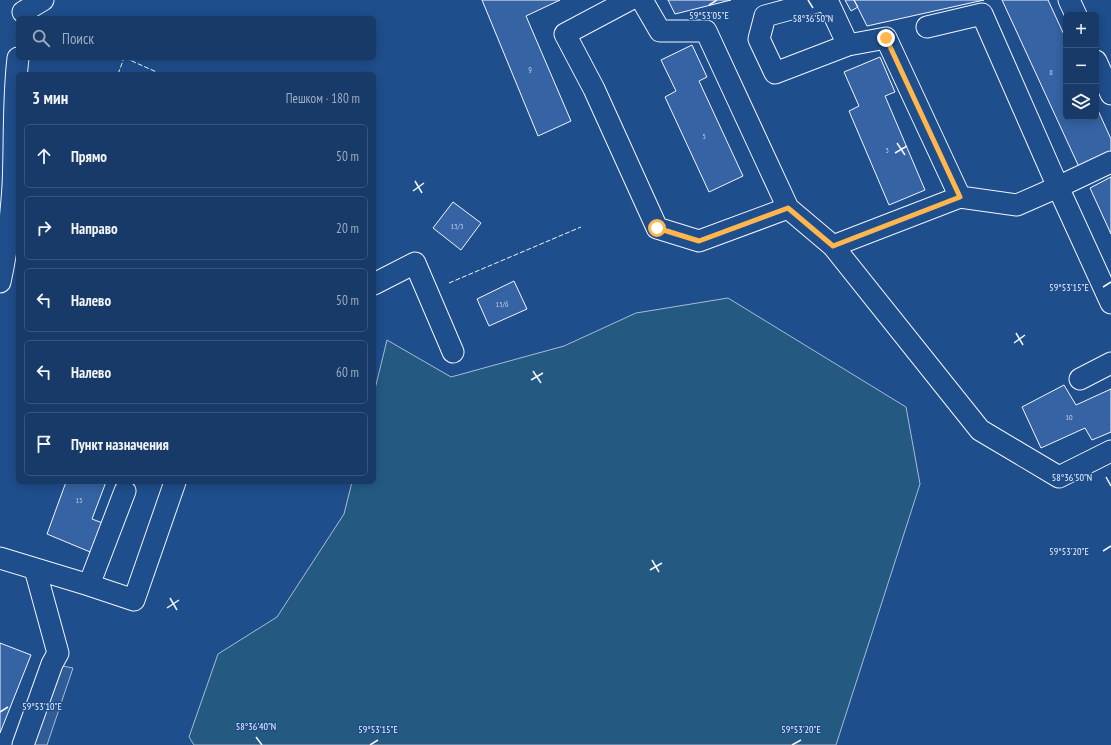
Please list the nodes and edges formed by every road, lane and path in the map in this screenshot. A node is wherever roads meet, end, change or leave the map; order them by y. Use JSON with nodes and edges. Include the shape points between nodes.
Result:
{"nodes":[{"id":1,"x":43,"y":0,"type":"edge"},
{"id":2,"x":629,"y":0,"type":"edge"},
{"id":3,"x":642,"y":0,"type":"edge"},
{"id":4,"x":824,"y":0,"type":"edge"},
{"id":5,"x":827,"y":0,"type":"edge"},
{"id":6,"x":1069,"y":0,"type":"edge"},
{"id":7,"x":23,"y":10,"type":"edge"},
{"id":8,"x":1075,"y":12,"type":"edge"},
{"id":9,"x":928,"y":27,"type":"dead end"},
{"id":10,"x":848,"y":45,"type":"junction"},
{"id":11,"x":18,"y":60,"type":"edge"},
{"id":12,"x":1099,"y":68,"type":"edge"},
{"id":13,"x":16,"y":72,"type":"edge"},
{"id":14,"x":16,"y":75,"type":"edge"},
{"id":15,"x":1111,"y":94,"type":"edge"},
{"id":16,"x":1111,"y":162,"type":"edge"},
{"id":17,"x":16,"y":187,"type":"edge"},
{"id":18,"x":1058,"y":187,"type":"junction"},
{"id":19,"x":960,"y":197,"type":"junction"},
{"id":20,"x":788,"y":208,"type":"junction"},
{"id":21,"x":833,"y":246,"type":"junction"},
{"id":22,"x":0,"y":282,"type":"edge"},
{"id":23,"x":376,"y":283,"type":"edge"},
{"id":24,"x":1111,"y":303,"type":"edge"},
{"id":25,"x":453,"y":352,"type":"dead end"},
{"id":26,"x":1111,"y":363,"type":"edge"},
{"id":27,"x":1080,"y":379,"type":"dead end"},
{"id":28,"x":1111,"y":451,"type":"edge"},
{"id":29,"x":174,"y":484,"type":"edge"},
{"id":30,"x":125,"y":492,"type":"dead end"},
{"id":31,"x":0,"y":558,"type":"edge"},
{"id":32,"x":35,"y":569,"type":"junction"},
{"id":33,"x":89,"y":585,"type":"junction"},
{"id":34,"x":24,"y":745,"type":"edge"}],
"edges":[{"from":1,"to":7,"type":"street"},
{"from":2,"to":20,"type":"street","via":[[565,34],[594,89],[657,228],[699,241]]},
{"from":3,"to":20,"type":"street","via":[[660,31],[706,31]]},
{"from":4,"to":10,"type":"street","via":[[765,16],[759,39],[775,73]]},
{"from":5,"to":10,"type":"street"},
{"from":6,"to":8,"type":"street"},
{"from":9,"to":18,"type":"street","via":[[982,14]]},
{"from":10,"to":19,"type":"street","via":[[886,38]]},
{"from":11,"to":13,"type":"street"},
{"from":12,"to":15,"type":"street"},
{"from":14,"to":17,"type":"street"},
{"from":16,"to":18,"type":"street"},
{"from":17,"to":22,"type":"street"},
{"from":18,"to":19,"type":"street","via":[[1017,205]]},
{"from":18,"to":24,"type":"street"},
{"from":19,"to":21,"type":"street"},
{"from":20,"to":21,"type":"street"},
{"from":21,"to":28,"type":"street","via":[[980,430],[1059,477]]},
{"from":23,"to":25,"type":"street","via":[[415,263]]},
{"from":26,"to":27,"type":"street"},
{"from":29,"to":33,"type":"street","via":[[134,600]]},
{"from":30,"to":33,"type":"street"},
{"from":31,"to":32,"type":"street"},
{"from":32,"to":33,"type":"street"},
{"from":32,"to":34,"type":"street","via":[[58,653]]}]}
